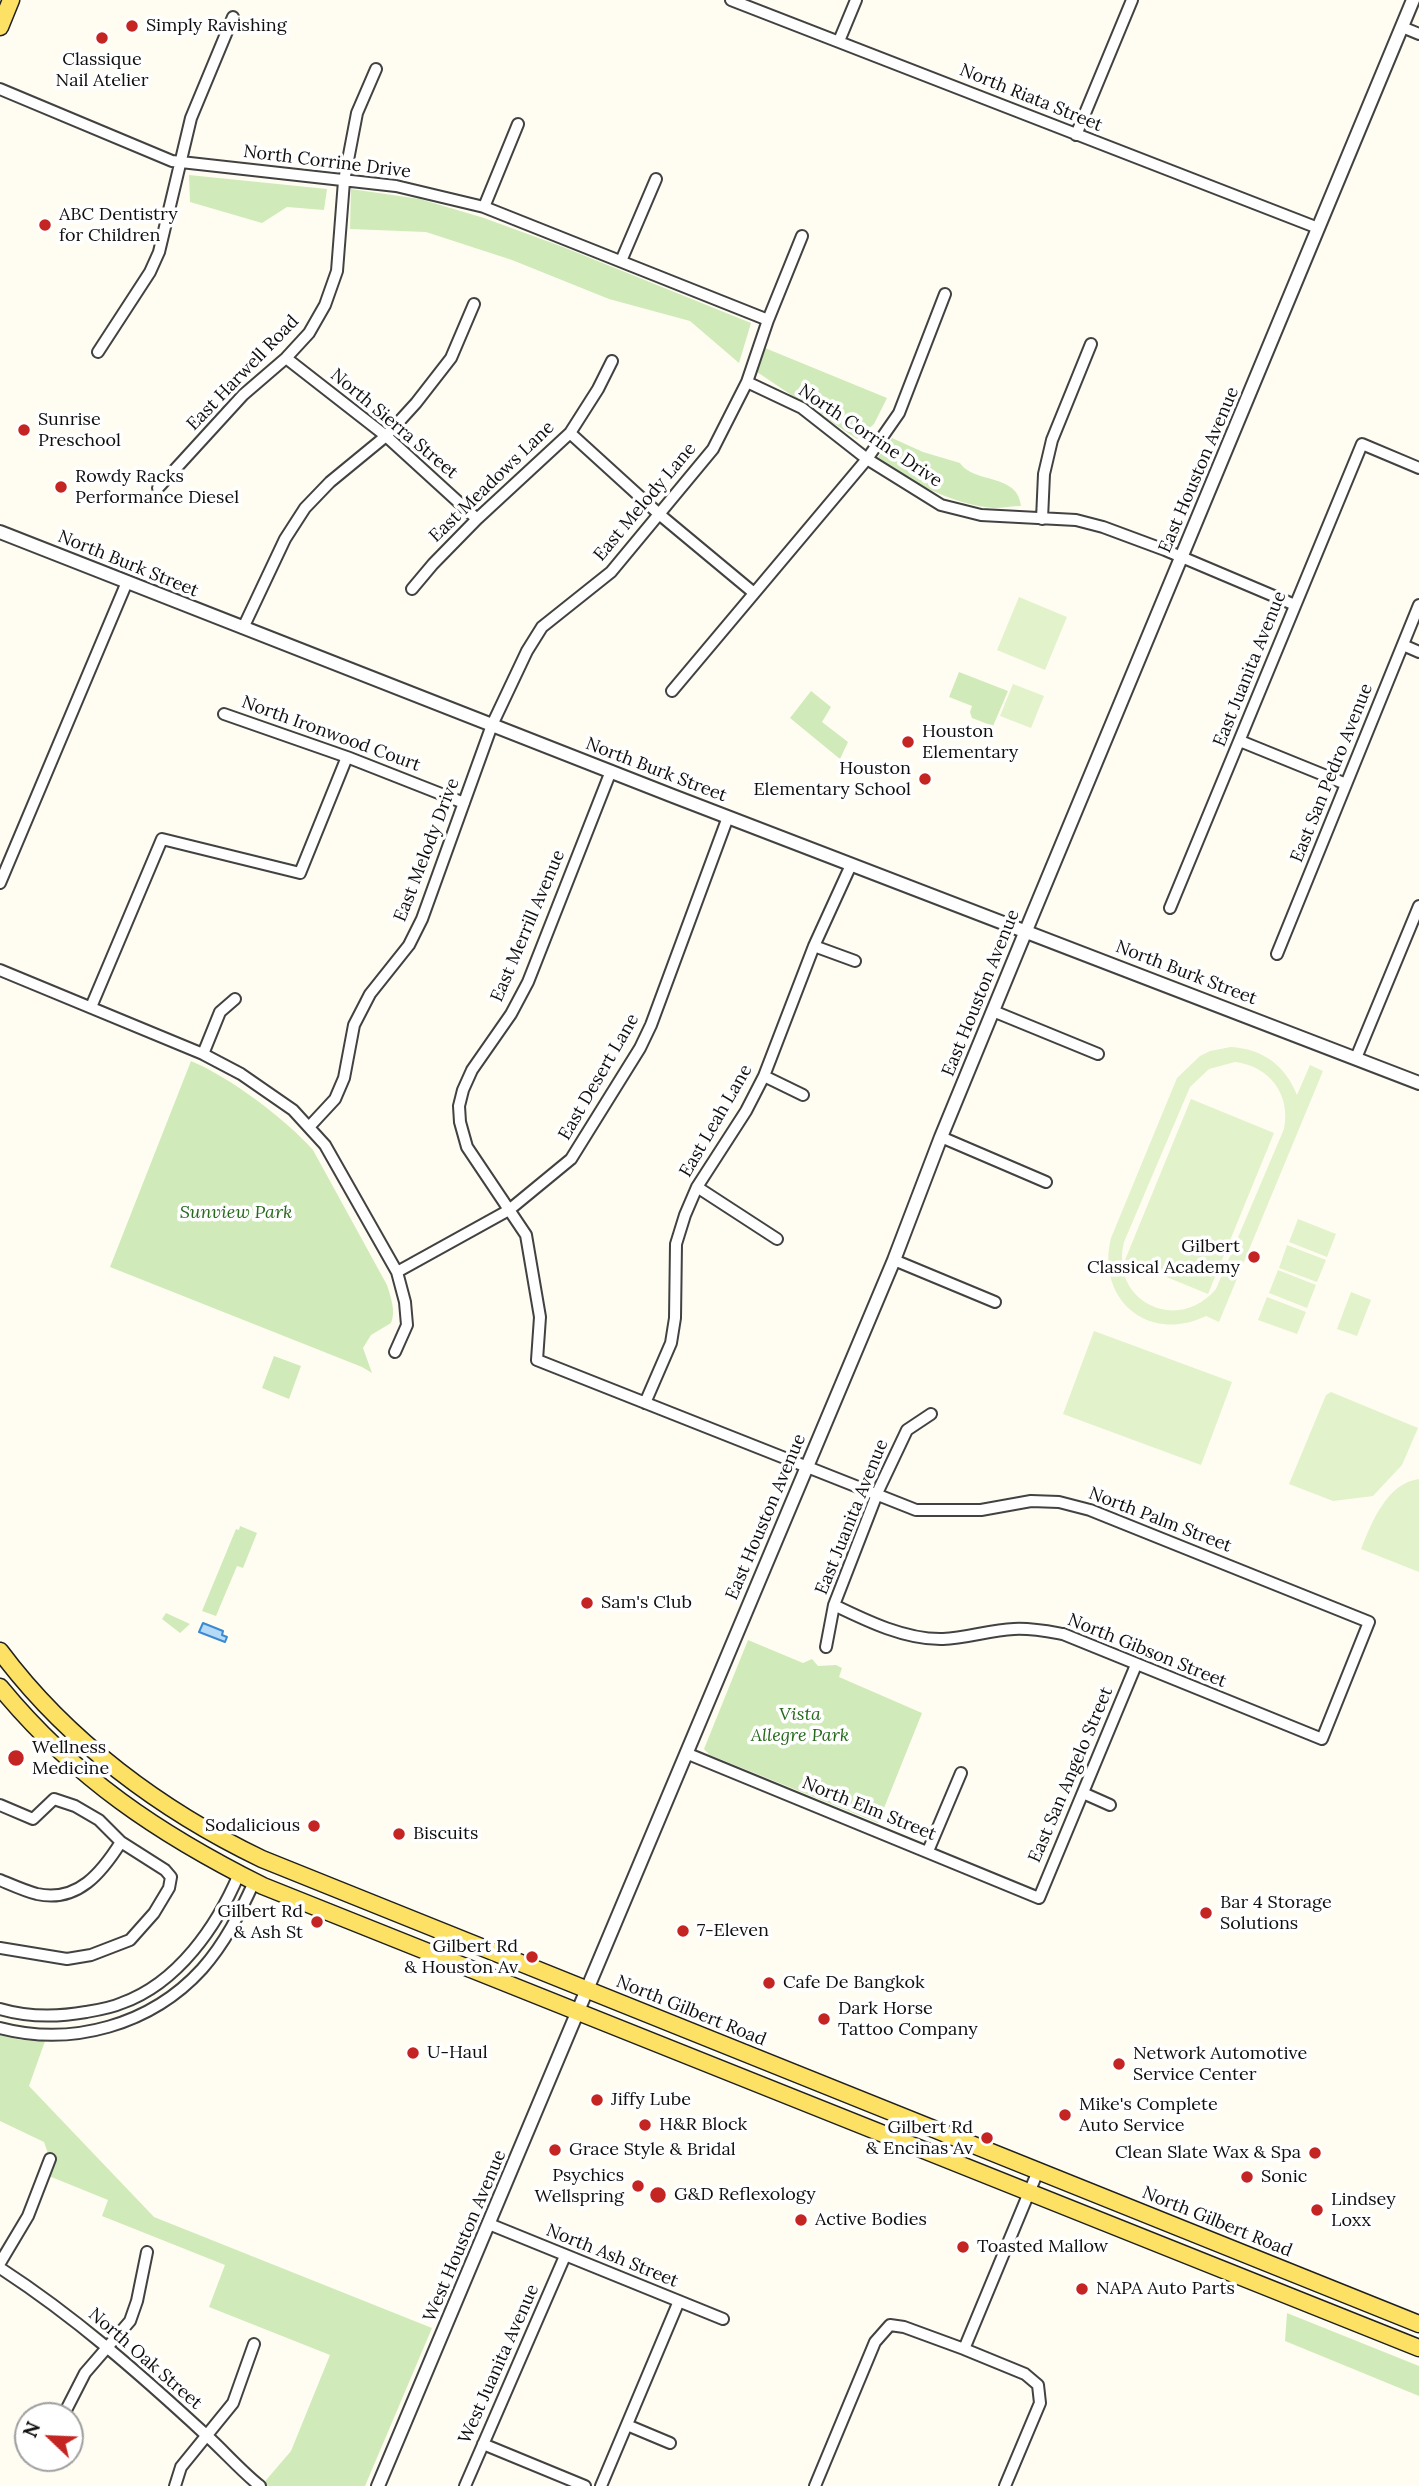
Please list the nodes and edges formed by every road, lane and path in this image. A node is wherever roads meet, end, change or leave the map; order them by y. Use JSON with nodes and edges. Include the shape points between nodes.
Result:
{"nodes":[{"id":1,"x":11,"y":0,"type":"edge"},
{"id":2,"x":731,"y":0,"type":"edge"},
{"id":3,"x":856,"y":0,"type":"edge"},
{"id":4,"x":1132,"y":0,"type":"edge"},
{"id":5,"x":1413,"y":0,"type":"edge"},
{"id":6,"x":233,"y":17,"type":"dead end"},
{"id":7,"x":0,"y":27,"type":"edge"},
{"id":8,"x":1402,"y":27,"type":"junction"},
{"id":9,"x":1419,"y":34,"type":"edge"},
{"id":10,"x":839,"y":41,"type":"junction"},
{"id":11,"x":376,"y":69,"type":"dead end"},
{"id":12,"x":0,"y":89,"type":"edge"},
{"id":13,"x":518,"y":124,"type":"dead end"},
{"id":14,"x":1076,"y":135,"type":"junction"},
{"id":15,"x":180,"y":163,"type":"junction"},
{"id":16,"x":656,"y":179,"type":"dead end"},
{"id":17,"x":344,"y":181,"type":"junction"},
{"id":18,"x":484,"y":207,"type":"junction"},
{"id":19,"x":1318,"y":229,"type":"junction"},
{"id":20,"x":802,"y":236,"type":"dead end"},
{"id":21,"x":621,"y":261,"type":"junction"},
{"id":22,"x":945,"y":294,"type":"dead end"},
{"id":23,"x":474,"y":304,"type":"dead end"},
{"id":24,"x":768,"y":320,"type":"junction"},
{"id":25,"x":1091,"y":344,"type":"dead end"},
{"id":26,"x":98,"y":352,"type":"dead end"},
{"id":27,"x":286,"y":358,"type":"junction"},
{"id":28,"x":612,"y":361,"type":"dead end"},
{"id":29,"x":747,"y":382,"type":"junction"},
{"id":30,"x":570,"y":433,"type":"junction"},
{"id":31,"x":386,"y":436,"type":"junction"},
{"id":32,"x":867,"y":459,"type":"junction"},
{"id":33,"x":1419,"y":468,"type":"edge"},
{"id":34,"x":158,"y":488,"type":"dead end"},
{"id":35,"x":659,"y":514,"type":"junction"},
{"id":36,"x":477,"y":519,"type":"junction"},
{"id":37,"x":1042,"y":520,"type":"junction"},
{"id":38,"x":0,"y":532,"type":"edge"},
{"id":39,"x":1181,"y":559,"type":"junction"},
{"id":40,"x":127,"y":582,"type":"junction"},
{"id":41,"x":412,"y":589,"type":"dead end"},
{"id":42,"x":754,"y":593,"type":"junction"},
{"id":43,"x":1295,"y":605,"type":"junction"},
{"id":44,"x":1419,"y":606,"type":"edge"},
{"id":45,"x":243,"y":628,"type":"junction"},
{"id":46,"x":1402,"y":645,"type":"junction"},
{"id":47,"x":1419,"y":652,"type":"edge"},
{"id":48,"x":672,"y":691,"type":"dead end"},
{"id":49,"x":224,"y":714,"type":"dead end"},
{"id":50,"x":492,"y":725,"type":"junction"},
{"id":51,"x":1240,"y":741,"type":"junction"},
{"id":52,"x":347,"y":757,"type":"junction"},
{"id":53,"x":611,"y":771,"type":"junction"},
{"id":54,"x":1346,"y":784,"type":"junction"},
{"id":55,"x":464,"y":803,"type":"junction"},
{"id":56,"x":728,"y":817,"type":"junction"},
{"id":57,"x":851,"y":864,"type":"junction"},
{"id":58,"x":0,"y":883,"type":"edge"},
{"id":59,"x":1419,"y":906,"type":"edge"},
{"id":60,"x":1170,"y":908,"type":"dead end"},
{"id":61,"x":1026,"y":930,"type":"junction"},
{"id":62,"x":814,"y":946,"type":"junction"},
{"id":63,"x":1277,"y":954,"type":"dead end"},
{"id":64,"x":855,"y":961,"type":"dead end"},
{"id":65,"x":0,"y":970,"type":"edge"},
{"id":66,"x":235,"y":999,"type":"dead end"},
{"id":67,"x":92,"y":1007,"type":"junction"},
{"id":68,"x":993,"y":1011,"type":"junction"},
{"id":69,"x":203,"y":1054,"type":"junction"},
{"id":70,"x":1098,"y":1054,"type":"dead end"},
{"id":71,"x":1356,"y":1058,"type":"junction"},
{"id":72,"x":764,"y":1076,"type":"junction"},
{"id":73,"x":1419,"y":1083,"type":"edge"},
{"id":74,"x":803,"y":1095,"type":"dead end"},
{"id":75,"x":309,"y":1126,"type":"junction"},
{"id":76,"x":941,"y":1137,"type":"junction"},
{"id":77,"x":1046,"y":1182,"type":"dead end"},
{"id":78,"x":697,"y":1187,"type":"junction"},
{"id":79,"x":509,"y":1210,"type":"junction"},
{"id":80,"x":777,"y":1238,"type":"dead end"},
{"id":81,"x":894,"y":1259,"type":"junction"},
{"id":82,"x":397,"y":1272,"type":"junction"},
{"id":83,"x":995,"y":1302,"type":"dead end"},
{"id":84,"x":395,"y":1352,"type":"dead end"},
{"id":85,"x":537,"y":1360,"type":"joint"},
{"id":86,"x":645,"y":1403,"type":"junction"},
{"id":87,"x":931,"y":1414,"type":"dead end"},
{"id":88,"x":806,"y":1467,"type":"junction"},
{"id":89,"x":877,"y":1495,"type":"junction"},
{"id":90,"x":834,"y":1605,"type":"junction"},
{"id":91,"x":826,"y":1647,"type":"dead end"},
{"id":92,"x":0,"y":1651,"type":"edge"},
{"id":93,"x":1136,"y":1665,"type":"junction"},
{"id":94,"x":0,"y":1687,"type":"edge"},
{"id":95,"x":1322,"y":1739,"type":"joint"},
{"id":96,"x":686,"y":1753,"type":"junction"},
{"id":97,"x":961,"y":1773,"type":"dead end"},
{"id":98,"x":1083,"y":1793,"type":"junction"},
{"id":99,"x":0,"y":1805,"type":"edge"},
{"id":100,"x":1110,"y":1805,"type":"dead end"},
{"id":101,"x":121,"y":1842,"type":"junction"},
{"id":102,"x":928,"y":1851,"type":"junction"},
{"id":103,"x":247,"y":1878,"type":"junction"},
{"id":104,"x":0,"y":1880,"type":"edge"},
{"id":105,"x":1039,"y":1898,"type":"joint"},
{"id":106,"x":0,"y":1948,"type":"edge"},
{"id":107,"x":584,"y":2001,"type":"junction"},
{"id":108,"x":0,"y":2009,"type":"edge"},
{"id":109,"x":0,"y":2028,"type":"edge"},
{"id":110,"x":919,"y":2124,"type":"junction"},
{"id":111,"x":911,"y":2145,"type":"junction"},
{"id":112,"x":50,"y":2159,"type":"dead end"},
{"id":113,"x":1038,"y":2171,"type":"junction"},
{"id":114,"x":1029,"y":2192,"type":"junction"},
{"id":115,"x":489,"y":2224,"type":"junction"},
{"id":116,"x":147,"y":2252,"type":"dead end"},
{"id":117,"x":565,"y":2256,"type":"junction"},
{"id":118,"x":0,"y":2265,"type":"edge"},
{"id":119,"x":1250,"y":2280,"type":"junction"},
{"id":120,"x":1315,"y":2283,"type":"junction"},
{"id":121,"x":679,"y":2301,"type":"junction"},
{"id":122,"x":723,"y":2319,"type":"dead end"},
{"id":123,"x":1419,"y":2324,"type":"edge"},
{"id":124,"x":254,"y":2344,"type":"dead end"},
{"id":125,"x":108,"y":2347,"type":"junction"},
{"id":126,"x":1419,"y":2348,"type":"edge"},
{"id":127,"x":964,"y":2349,"type":"junction"},
{"id":128,"x":70,"y":2402,"type":"edge"},
{"id":129,"x":627,"y":2425,"type":"junction"},
{"id":130,"x":208,"y":2436,"type":"junction"},
{"id":131,"x":670,"y":2443,"type":"dead end"},
{"id":132,"x":483,"y":2444,"type":"junction"},
{"id":133,"x":175,"y":2486,"type":"edge"},
{"id":134,"x":260,"y":2486,"type":"edge"},
{"id":135,"x":378,"y":2486,"type":"edge"},
{"id":136,"x":465,"y":2486,"type":"edge"},
{"id":137,"x":585,"y":2486,"type":"edge"},
{"id":138,"x":601,"y":2486,"type":"edge"},
{"id":139,"x":814,"y":2486,"type":"edge"},
{"id":140,"x":1005,"y":2486,"type":"edge"}],
"edges":[{"from":1,"to":7,"type":"main road"},
{"from":2,"to":10,"type":"street","name":"North Riata Street"},
{"from":3,"to":10,"type":"street"},
{"from":4,"to":14,"type":"street"},
{"from":5,"to":8,"type":"street","name":"East Houston Avenue"},
{"from":6,"to":15,"type":"street","via":[[201,90]]},
{"from":8,"to":9,"type":"street"},
{"from":8,"to":19,"type":"street","name":"East Houston Avenue"},
{"from":10,"to":14,"type":"street","name":"North Riata Street"},
{"from":11,"to":17,"type":"street","name":"East Harwell Road","via":[[357,113]]},
{"from":12,"to":15,"type":"street","name":"North Corrine Drive"},
{"from":13,"to":18,"type":"street"},
{"from":14,"to":19,"type":"street","name":"North Riata Street"},
{"from":15,"to":17,"type":"street","name":"North Corrine Drive"},
{"from":15,"to":26,"type":"street","via":[[159,252]]},
{"from":16,"to":21,"type":"street"},
{"from":17,"to":18,"type":"street","name":"North Corrine Drive","via":[[397,186]]},
{"from":17,"to":27,"type":"street","name":"East Harwell Road","via":[[337,271],[315,324]]},
{"from":18,"to":21,"type":"street","name":"North Corrine Drive"},
{"from":19,"to":39,"type":"street","name":"East Houston Avenue"},
{"from":20,"to":24,"type":"street","name":"East Melody Lane"},
{"from":21,"to":24,"type":"street","name":"North Corrine Drive"},
{"from":22,"to":32,"type":"street","via":[[899,413]]},
{"from":23,"to":31,"type":"street","via":[[451,358]]},
{"from":24,"to":29,"type":"street","name":"East Melody Lane"},
{"from":25,"to":37,"type":"street","via":[[1052,440],[1044,474]]},
{"from":27,"to":31,"type":"street","name":"North Sierra Street"},
{"from":27,"to":34,"type":"street","name":"East Harwell Road","via":[[243,395]]},
{"from":28,"to":30,"type":"street","name":"East Meadows Lane"},
{"from":29,"to":32,"type":"street","name":"North Corrine Drive","via":[[802,408]]},
{"from":29,"to":35,"type":"street","name":"East Melody Lane","via":[[713,449]]},
{"from":30,"to":35,"type":"street"},
{"from":30,"to":36,"type":"street","name":"East Meadows Lane"},
{"from":31,"to":36,"type":"street","name":"North Sierra Street"},
{"from":31,"to":45,"type":"street","via":[[305,508],[285,539]]},
{"from":32,"to":37,"type":"street","name":"North Corrine Drive","via":[[941,505],[981,515]]},
{"from":32,"to":42,"type":"street"},
{"from":33,"to":43,"type":"street","name":"East Juanita Avenue","via":[[1362,444]]},
{"from":35,"to":42,"type":"street"},
{"from":35,"to":50,"type":"street","name":"East Melody Lane","via":[[611,572],[542,627]]},
{"from":36,"to":41,"type":"street","name":"East Meadows Lane"},
{"from":37,"to":39,"type":"street","name":"North Corrine Drive","via":[[1076,520],[1103,527]]},
{"from":38,"to":40,"type":"street","name":"North Burk Street"},
{"from":39,"to":43,"type":"street","name":"North Corrine Drive"},
{"from":39,"to":61,"type":"street","name":"East Houston Avenue"},
{"from":40,"to":45,"type":"street","name":"North Burk Street"},
{"from":40,"to":58,"type":"street"},
{"from":42,"to":48,"type":"street"},
{"from":43,"to":51,"type":"street","name":"East Juanita Avenue"},
{"from":44,"to":46,"type":"street","name":"East San Pedro Avenue"},
{"from":45,"to":50,"type":"street","name":"North Burk Street"},
{"from":46,"to":47,"type":"street"},
{"from":46,"to":54,"type":"street","name":"East San Pedro Avenue"},
{"from":49,"to":52,"type":"street","name":"North Ironwood Court"},
{"from":50,"to":53,"type":"street","name":"North Burk Street"},
{"from":50,"to":55,"type":"street","name":"East Melody Drive"},
{"from":51,"to":54,"type":"street"},
{"from":51,"to":60,"type":"street","name":"East Juanita Avenue"},
{"from":52,"to":55,"type":"street","name":"North Ironwood Court"},
{"from":52,"to":67,"type":"street","via":[[300,873],[162,839]]},
{"from":53,"to":56,"type":"street","name":"North Burk Street"},
{"from":53,"to":79,"type":"street","name":"East Merrill Avenue","via":[[528,982],[463,1090],[460,1122],[467,1147]]},
{"from":54,"to":63,"type":"street","name":"East San Pedro Avenue"},
{"from":55,"to":75,"type":"street","name":"East Melody Drive","via":[[410,945],[370,994],[354,1025],[335,1100]]},
{"from":56,"to":57,"type":"street","name":"North Burk Street"},
{"from":56,"to":79,"type":"street","name":"East Desert Lane","via":[[640,1048],[571,1159]]},
{"from":57,"to":61,"type":"street","name":"North Burk Street"},
{"from":57,"to":62,"type":"street","name":"East Leah Lane"},
{"from":59,"to":71,"type":"street"},
{"from":61,"to":68,"type":"street","name":"East Houston Avenue"},
{"from":61,"to":71,"type":"street","name":"North Burk Street"},
{"from":62,"to":64,"type":"street"},
{"from":62,"to":72,"type":"street","name":"East Leah Lane"},
{"from":65,"to":67,"type":"street"},
{"from":66,"to":69,"type":"street","via":[[220,1012]]},
{"from":67,"to":69,"type":"street"},
{"from":68,"to":70,"type":"street"},
{"from":68,"to":76,"type":"street","name":"East Houston Avenue"},
{"from":69,"to":75,"type":"street","via":[[241,1074]]},
{"from":71,"to":73,"type":"street","name":"North Burk Street"},
{"from":72,"to":74,"type":"street"},
{"from":72,"to":78,"type":"street","name":"East Leah Lane"},
{"from":75,"to":82,"type":"street","via":[[326,1145]]},
{"from":76,"to":77,"type":"street"},
{"from":76,"to":81,"type":"street","name":"East Houston Avenue"},
{"from":78,"to":80,"type":"street"},
{"from":78,"to":86,"type":"street","name":"East Leah Lane","via":[[676,1244],[671,1343]]},
{"from":79,"to":82,"type":"street","name":"East Desert Lane"},
{"from":79,"to":85,"type":"street","name":"East Merrill Avenue","via":[[526,1235],[540,1317]]},
{"from":81,"to":83,"type":"street"},
{"from":81,"to":88,"type":"street","name":"East Houston Avenue"},
{"from":82,"to":84,"type":"street","via":[[407,1325]]},
{"from":85,"to":86,"type":"street","name":"North Palm Street"},
{"from":86,"to":88,"type":"street","name":"North Palm Street"},
{"from":87,"to":89,"type":"street","name":"East Juanita Avenue","via":[[907,1430]]},
{"from":88,"to":89,"type":"street","name":"North Palm Street"},
{"from":88,"to":96,"type":"street","name":"East Houston Avenue"},
{"from":89,"to":90,"type":"street","name":"East Juanita Avenue"},
{"from":89,"to":95,"type":"street","name":"North Palm Street","via":[[916,1510],[981,1510],[1031,1501],[1090,1510],[1369,1622]]},
{"from":90,"to":91,"type":"street","name":"East Juanita Avenue"},
{"from":90,"to":93,"type":"street","name":"North Gibson Street","via":[[870,1622],[942,1639],[1014,1629],[1063,1634]]},
{"from":92,"to":107,"type":"main road","name":"North Gilbert Road","via":[[39,1698],[98,1753],[202,1828],[272,1864]]},
{"from":93,"to":95,"type":"street","name":"North Gibson Street"},
{"from":93,"to":98,"type":"street","name":"East San Angelo Street"},
{"from":94,"to":103,"type":"main road","name":"North Gilbert Road","via":[[43,1736],[116,1799]]},
{"from":96,"to":102,"type":"street","name":"North Elm Street"},
{"from":96,"to":107,"type":"street","name":"East Houston Avenue"},
{"from":97,"to":102,"type":"street"},
{"from":98,"to":100,"type":"street"},
{"from":98,"to":105,"type":"street","name":"East San Angelo Street"},
{"from":99,"to":101,"type":"street","via":[[33,1819],[54,1799],[99,1820]]},
{"from":101,"to":104,"type":"street","via":[[105,1867],[85,1886],[69,1893],[37,1894]]},
{"from":101,"to":106,"type":"street","via":[[171,1877],[153,1913],[130,1940],[67,1959]]},
{"from":102,"to":105,"type":"street","name":"North Elm Street"},
{"from":103,"to":107,"type":"main road","name":"North Gilbert Road"},
{"from":103,"to":108,"type":"street","via":[[188,1957],[137,1997],[60,2015]]},
{"from":103,"to":109,"type":"street","via":[[232,1927],[215,1953],[160,2004],[130,2020],[86,2032],[33,2035]]},
{"from":107,"to":110,"type":"main road","name":"North Gilbert Road"},
{"from":107,"to":111,"type":"main road","name":"North Gilbert Road"},
{"from":107,"to":115,"type":"street","name":"West Houston Avenue"},
{"from":110,"to":111,"type":"main road"},
{"from":110,"to":113,"type":"main road","name":"North Gilbert Road"},
{"from":111,"to":114,"type":"main road","name":"North Gilbert Road"},
{"from":112,"to":118,"type":"street","via":[[28,2216]]},
{"from":113,"to":114,"type":"street"},
{"from":113,"to":120,"type":"main road","name":"North Gilbert Road"},
{"from":114,"to":119,"type":"main road","name":"North Gilbert Road"},
{"from":114,"to":127,"type":"street"},
{"from":115,"to":117,"type":"street","name":"North Ash Street"},
{"from":115,"to":135,"type":"street","name":"West Houston Avenue"},
{"from":116,"to":125,"type":"street","via":[[130,2321]]},
{"from":117,"to":121,"type":"street","name":"North Ash Street"},
{"from":117,"to":132,"type":"street","name":"West Juanita Avenue"},
{"from":118,"to":125,"type":"street","name":"North Oak Street"},
{"from":119,"to":120,"type":"main road","via":[[1260,2273],[1299,2289]]},
{"from":119,"to":126,"type":"main road","name":"North Gilbert Road"},
{"from":120,"to":123,"type":"main road","name":"North Gilbert Road"},
{"from":121,"to":122,"type":"street","name":"North Ash Street"},
{"from":121,"to":129,"type":"street"},
{"from":124,"to":130,"type":"street","via":[[233,2403]]},
{"from":125,"to":128,"type":"street","via":[[85,2373]]},
{"from":125,"to":130,"type":"street","name":"North Oak Street"},
{"from":127,"to":139,"type":"street","via":[[890,2325],[875,2342]]},
{"from":127,"to":140,"type":"street","via":[[1025,2374],[1038,2385],[1040,2403]]},
{"from":129,"to":131,"type":"street"},
{"from":129,"to":138,"type":"street"},
{"from":130,"to":133,"type":"street","via":[[181,2467]]},
{"from":130,"to":134,"type":"street","name":"North Oak Street"},
{"from":132,"to":136,"type":"street","name":"West Juanita Avenue"},
{"from":132,"to":137,"type":"street"}]}
